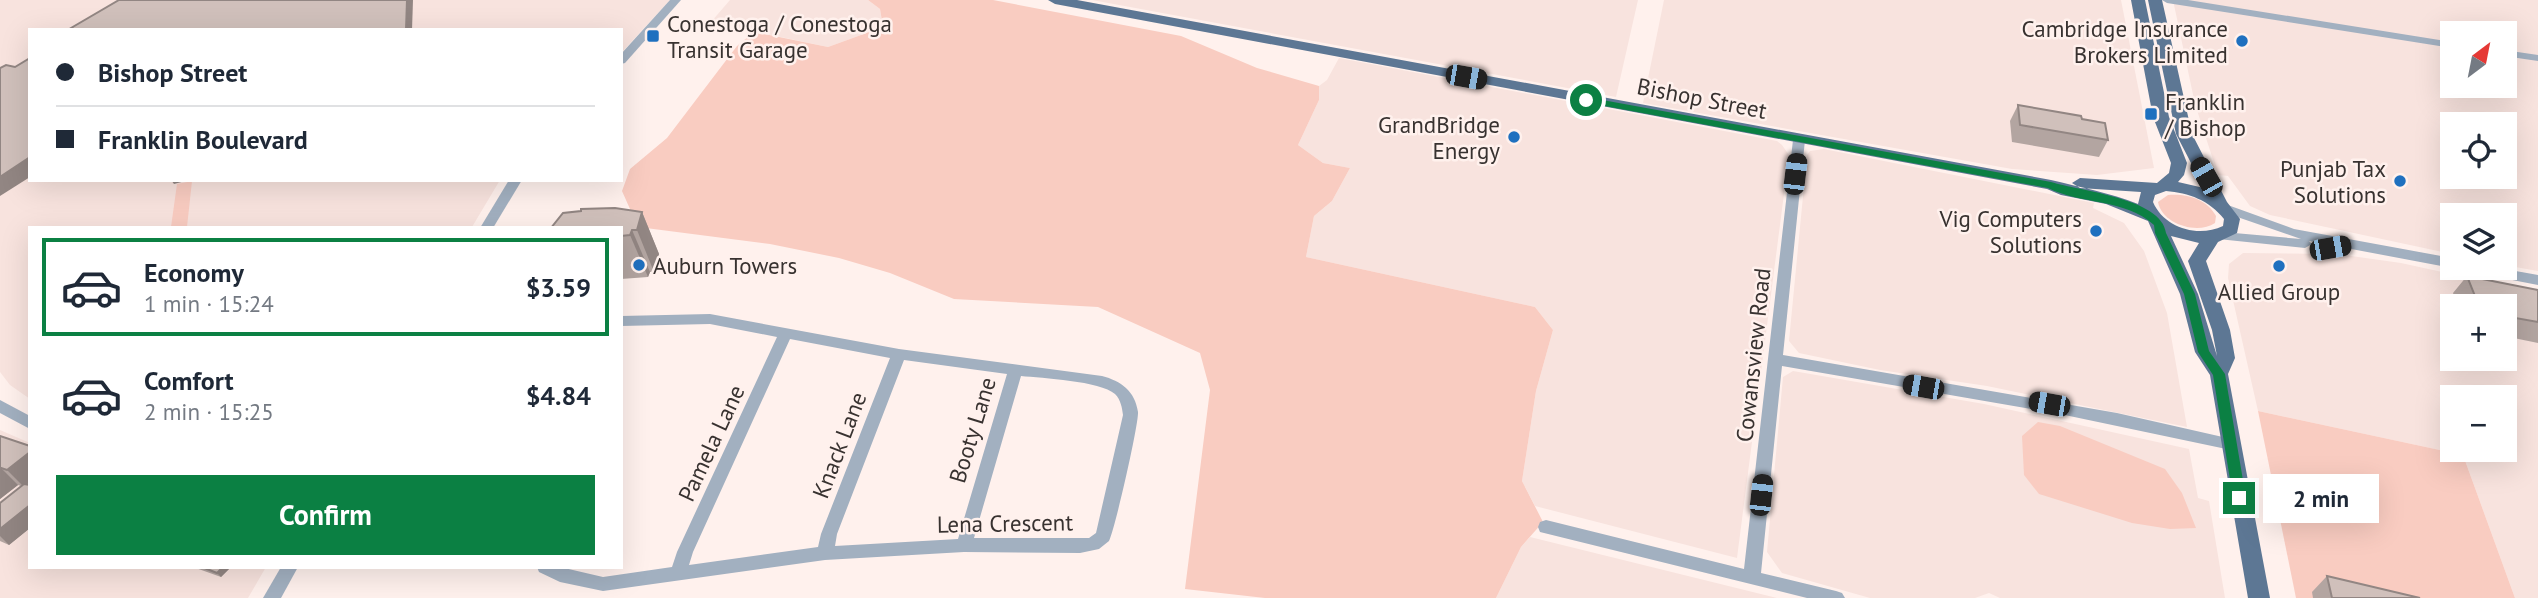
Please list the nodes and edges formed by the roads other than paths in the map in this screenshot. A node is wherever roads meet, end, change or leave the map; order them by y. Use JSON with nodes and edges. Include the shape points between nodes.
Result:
{"nodes":[{"id":1,"x":676,"y":0,"type":"edge"},
{"id":2,"x":1055,"y":0,"type":"edge"},
{"id":3,"x":2138,"y":0,"type":"edge"},
{"id":4,"x":2155,"y":0,"type":"edge"},
{"id":5,"x":2167,"y":0,"type":"edge"},
{"id":6,"x":2440,"y":43,"type":"edge"},
{"id":7,"x":2517,"y":55,"type":"edge"},
{"id":8,"x":2538,"y":58,"type":"edge"},
{"id":9,"x":623,"y":59,"type":"edge"},
{"id":10,"x":1799,"y":140,"type":"junction"},
{"id":11,"x":515,"y":182,"type":"edge"},
{"id":12,"x":2051,"y":185,"type":"junction"},
{"id":13,"x":2160,"y":187,"type":"junction"},
{"id":14,"x":2222,"y":206,"type":"junction"},
{"id":15,"x":2155,"y":220,"type":"junction"},
{"id":16,"x":487,"y":226,"type":"edge"},
{"id":17,"x":2218,"y":237,"type":"junction"},
{"id":18,"x":2345,"y":245,"type":"junction"},
{"id":19,"x":2440,"y":261,"type":"edge"},
{"id":20,"x":2517,"y":275,"type":"edge"},
{"id":21,"x":2538,"y":279,"type":"edge"},
{"id":22,"x":623,"y":321,"type":"edge"},
{"id":23,"x":786,"y":333,"type":"junction"},
{"id":24,"x":899,"y":354,"type":"junction"},
{"id":25,"x":1775,"y":359,"type":"junction"},
{"id":26,"x":1015,"y":370,"type":"junction"},
{"id":27,"x":2219,"y":374,"type":"junction"},
{"id":28,"x":0,"y":406,"type":"edge"},
{"id":29,"x":28,"y":422,"type":"edge"},
{"id":30,"x":2231,"y":444,"type":"junction"},
{"id":31,"x":1546,"y":527,"type":"dead end"},
{"id":32,"x":964,"y":545,"type":"junction"},
{"id":33,"x":825,"y":553,"type":"junction"},
{"id":34,"x":289,"y":569,"type":"edge"},
{"id":35,"x":549,"y":569,"type":"edge"},
{"id":36,"x":679,"y":572,"type":"junction"},
{"id":37,"x":1752,"y":576,"type":"junction"},
{"id":38,"x":272,"y":598,"type":"edge"},
{"id":39,"x":1836,"y":598,"type":"edge"},
{"id":40,"x":2259,"y":598,"type":"edge"}],
"edges":[{"from":1,"to":9,"type":"street"},
{"from":2,"to":10,"type":"main road","name":"Bishop Street"},
{"from":3,"to":13,"type":"main road","via":[[2161,117],[2179,163],[2176,175]]},
{"from":4,"to":14,"type":"main road","via":[[2184,134]]},
{"from":5,"to":6,"type":"street"},
{"from":7,"to":8,"type":"street"},
{"from":10,"to":12,"type":"main road","name":"Bishop Street"},
{"from":10,"to":25,"type":"street","name":"Cowansview Road"},
{"from":11,"to":16,"type":"street"},
{"from":12,"to":13,"type":"main road","name":"Bishop Street"},
{"from":12,"to":15,"type":"main road","name":"Bishop Street","via":[[2110,199]]},
{"from":13,"to":14,"type":"main road","name":"Bishop Street","via":[[2193,190]]},
{"from":13,"to":15,"type":"main road","via":[[2144,199]]},
{"from":14,"to":17,"type":"main road","via":[[2232,219],[2231,229]]},
{"from":14,"to":18,"type":"street","via":[[2281,230]]},
{"from":15,"to":17,"type":"main road","name":"Bishop Street","via":[[2185,235]]},
{"from":15,"to":27,"type":"main road","via":[[2189,294],[2204,352]]},
{"from":17,"to":18,"type":"street","via":[[2330,248]]},
{"from":17,"to":27,"type":"main road","via":[[2197,261],[2221,330],[2226,358]]},
{"from":18,"to":19,"type":"street"},
{"from":20,"to":21,"type":"street"},
{"from":22,"to":23,"type":"street","name":"Lena Crescent","via":[[710,319]]},
{"from":23,"to":24,"type":"street","name":"Lena Crescent"},
{"from":23,"to":36,"type":"street","name":"Pamela Lane"},
{"from":24,"to":26,"type":"street","name":"Lena Crescent"},
{"from":24,"to":33,"type":"street","name":"Knack Lane"},
{"from":25,"to":30,"type":"street","via":[[1923,387],[2049,404]]},
{"from":25,"to":37,"type":"street","name":"Cowansview Road"},
{"from":26,"to":32,"type":"street","name":"Booty Lane"},
{"from":26,"to":32,"type":"street","name":"Lena Crescent","via":[[1102,381],[1127,397],[1131,415],[1103,536],[1080,546]]},
{"from":27,"to":30,"type":"main road"},
{"from":28,"to":29,"type":"street"},
{"from":30,"to":40,"type":"main road"},
{"from":31,"to":37,"type":"street"},
{"from":32,"to":33,"type":"street","name":"Lena Crescent"},
{"from":33,"to":36,"type":"street","name":"Lena Crescent"},
{"from":34,"to":38,"type":"street"},
{"from":35,"to":36,"type":"street","name":"Lena Crescent","via":[[567,578],[603,584]]},
{"from":37,"to":39,"type":"street"}]}
